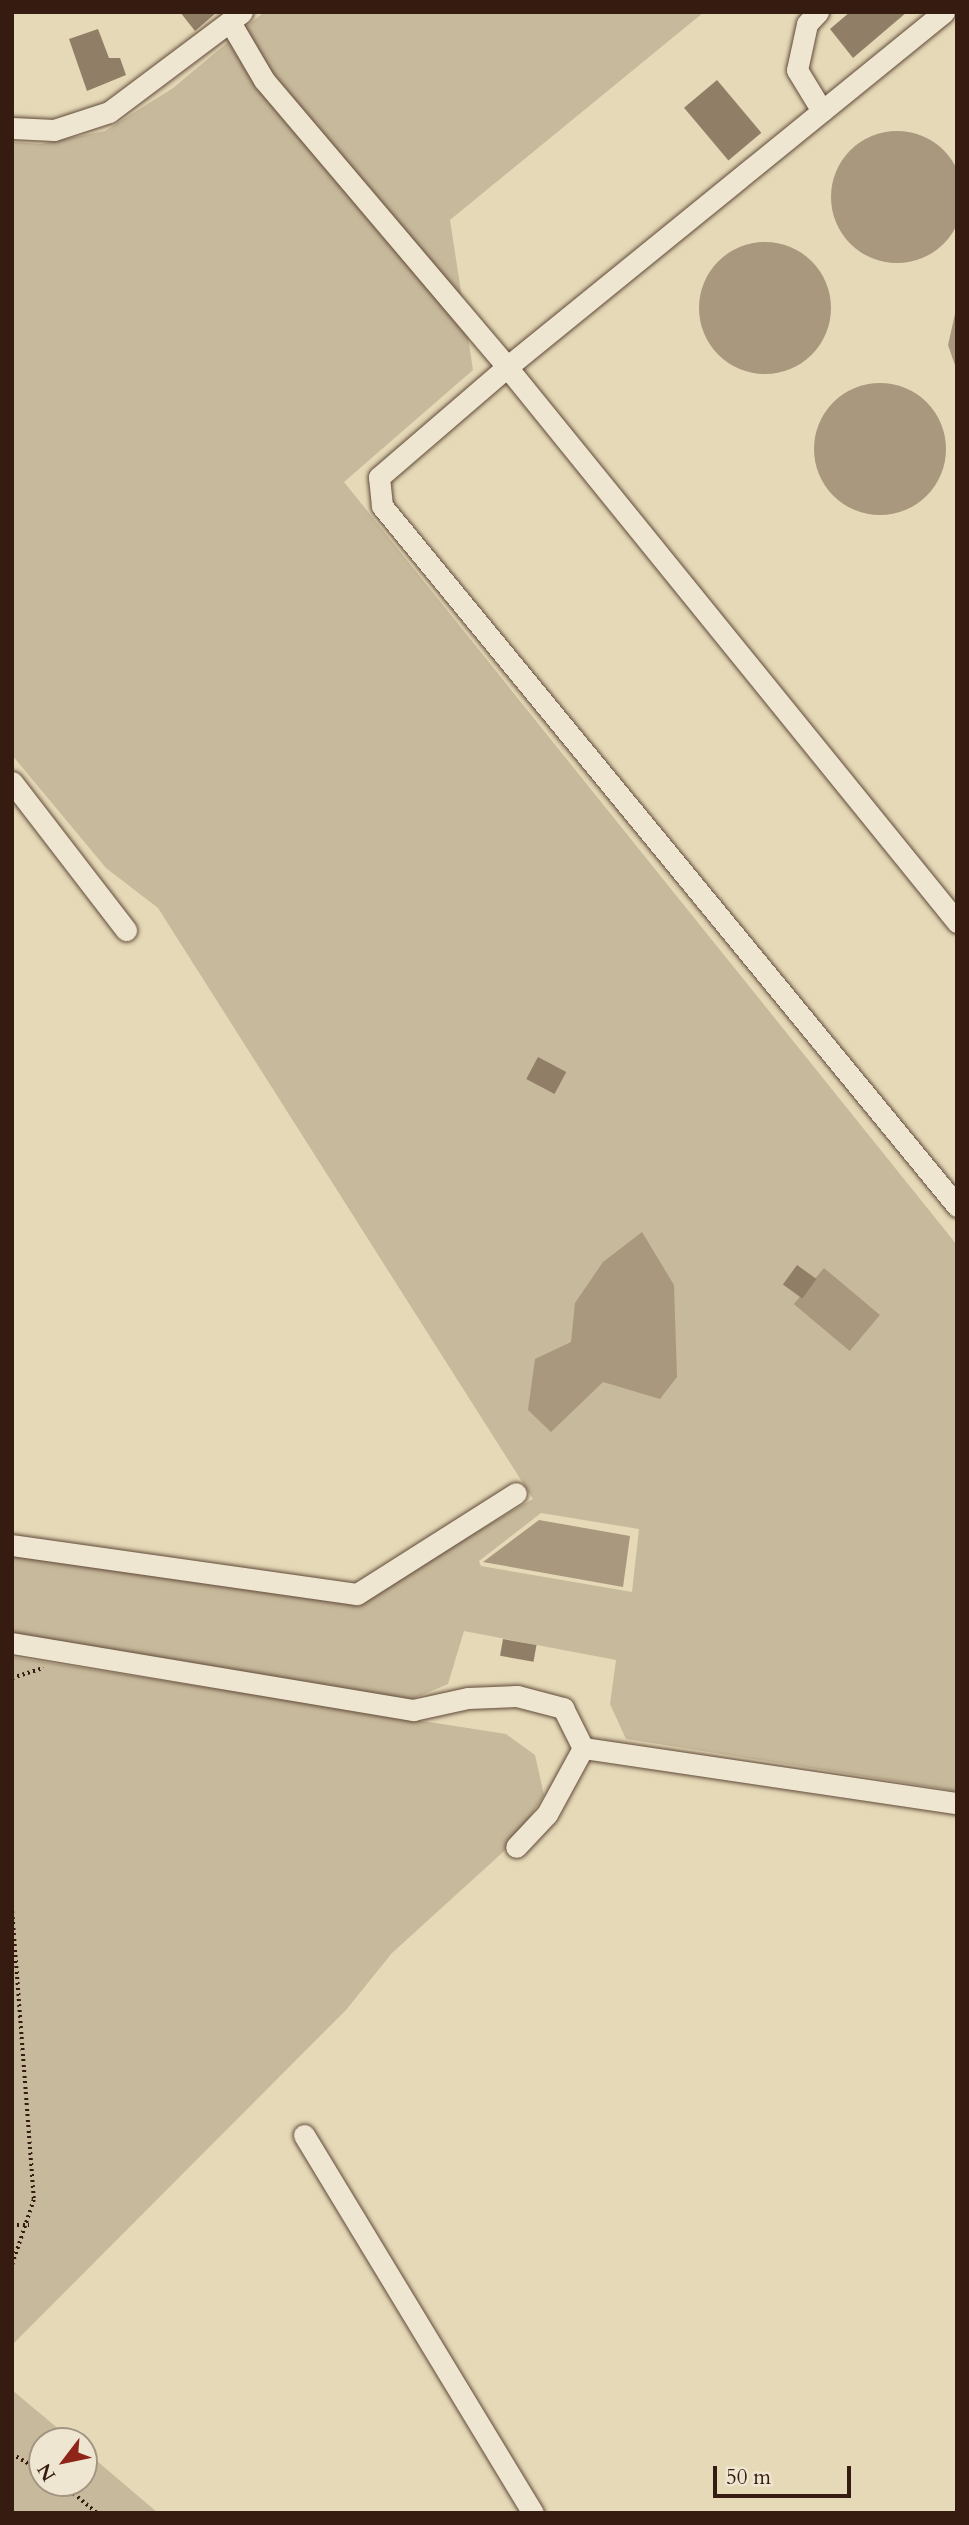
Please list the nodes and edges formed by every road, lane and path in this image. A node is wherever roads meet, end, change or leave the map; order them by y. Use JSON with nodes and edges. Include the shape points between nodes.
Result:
{"nodes":[{"id":1,"x":818,"y":12,"type":"edge"},
{"id":2,"x":944,"y":12,"type":"edge"},
{"id":3,"x":236,"y":17,"type":"edge"},
{"id":4,"x":822,"y":111,"type":"junction"},
{"id":5,"x":12,"y":128,"type":"edge"},
{"id":6,"x":508,"y":366,"type":"junction"},
{"id":7,"x":12,"y":782,"type":"edge"},
{"id":8,"x":957,"y":922,"type":"edge"},
{"id":9,"x":126,"y":930,"type":"dead end"},
{"id":10,"x":957,"y":1206,"type":"edge"},
{"id":11,"x":516,"y":1493,"type":"dead end"},
{"id":12,"x":12,"y":1545,"type":"edge"},
{"id":13,"x":12,"y":1643,"type":"edge"},
{"id":14,"x":583,"y":1748,"type":"junction"},
{"id":15,"x":957,"y":1803,"type":"edge"},
{"id":16,"x":516,"y":1847,"type":"dead end"},
{"id":17,"x":12,"y":1906,"type":"edge"},
{"id":18,"x":304,"y":2135,"type":"dead end"},
{"id":19,"x":12,"y":2225,"type":"edge"},
{"id":20,"x":29,"y":2225,"type":"junction"},
{"id":21,"x":12,"y":2266,"type":"edge"},
{"id":22,"x":12,"y":2454,"type":"edge"},
{"id":23,"x":28,"y":2464,"type":"edge"},
{"id":24,"x":78,"y":2497,"type":"edge"},
{"id":25,"x":97,"y":2513,"type":"edge"},
{"id":26,"x":533,"y":2513,"type":"edge"}],
"edges":[{"from":1,"to":4,"type":"street","via":[[807,24],[797,69]]},
{"from":2,"to":4,"type":"street"},
{"from":3,"to":5,"type":"street","via":[[109,112],[54,130]]},
{"from":3,"to":6,"type":"street","via":[[264,80]]},
{"from":4,"to":6,"type":"street"},
{"from":6,"to":8,"type":"street"},
{"from":6,"to":10,"type":"street","via":[[379,477],[382,506]]},
{"from":7,"to":9,"type":"street"},
{"from":11,"to":12,"type":"street","via":[[357,1594]]},
{"from":13,"to":14,"type":"street","via":[[413,1710],[468,1698],[517,1696],[563,1708]]},
{"from":14,"to":15,"type":"street"},
{"from":14,"to":16,"type":"street","via":[[547,1814]]},
{"from":17,"to":20,"type":"path","via":[[34,2200]]},
{"from":18,"to":26,"type":"street"},
{"from":19,"to":20,"type":"path"},
{"from":20,"to":21,"type":"path"},
{"from":22,"to":23,"type":"path"},
{"from":24,"to":25,"type":"path"}]}
